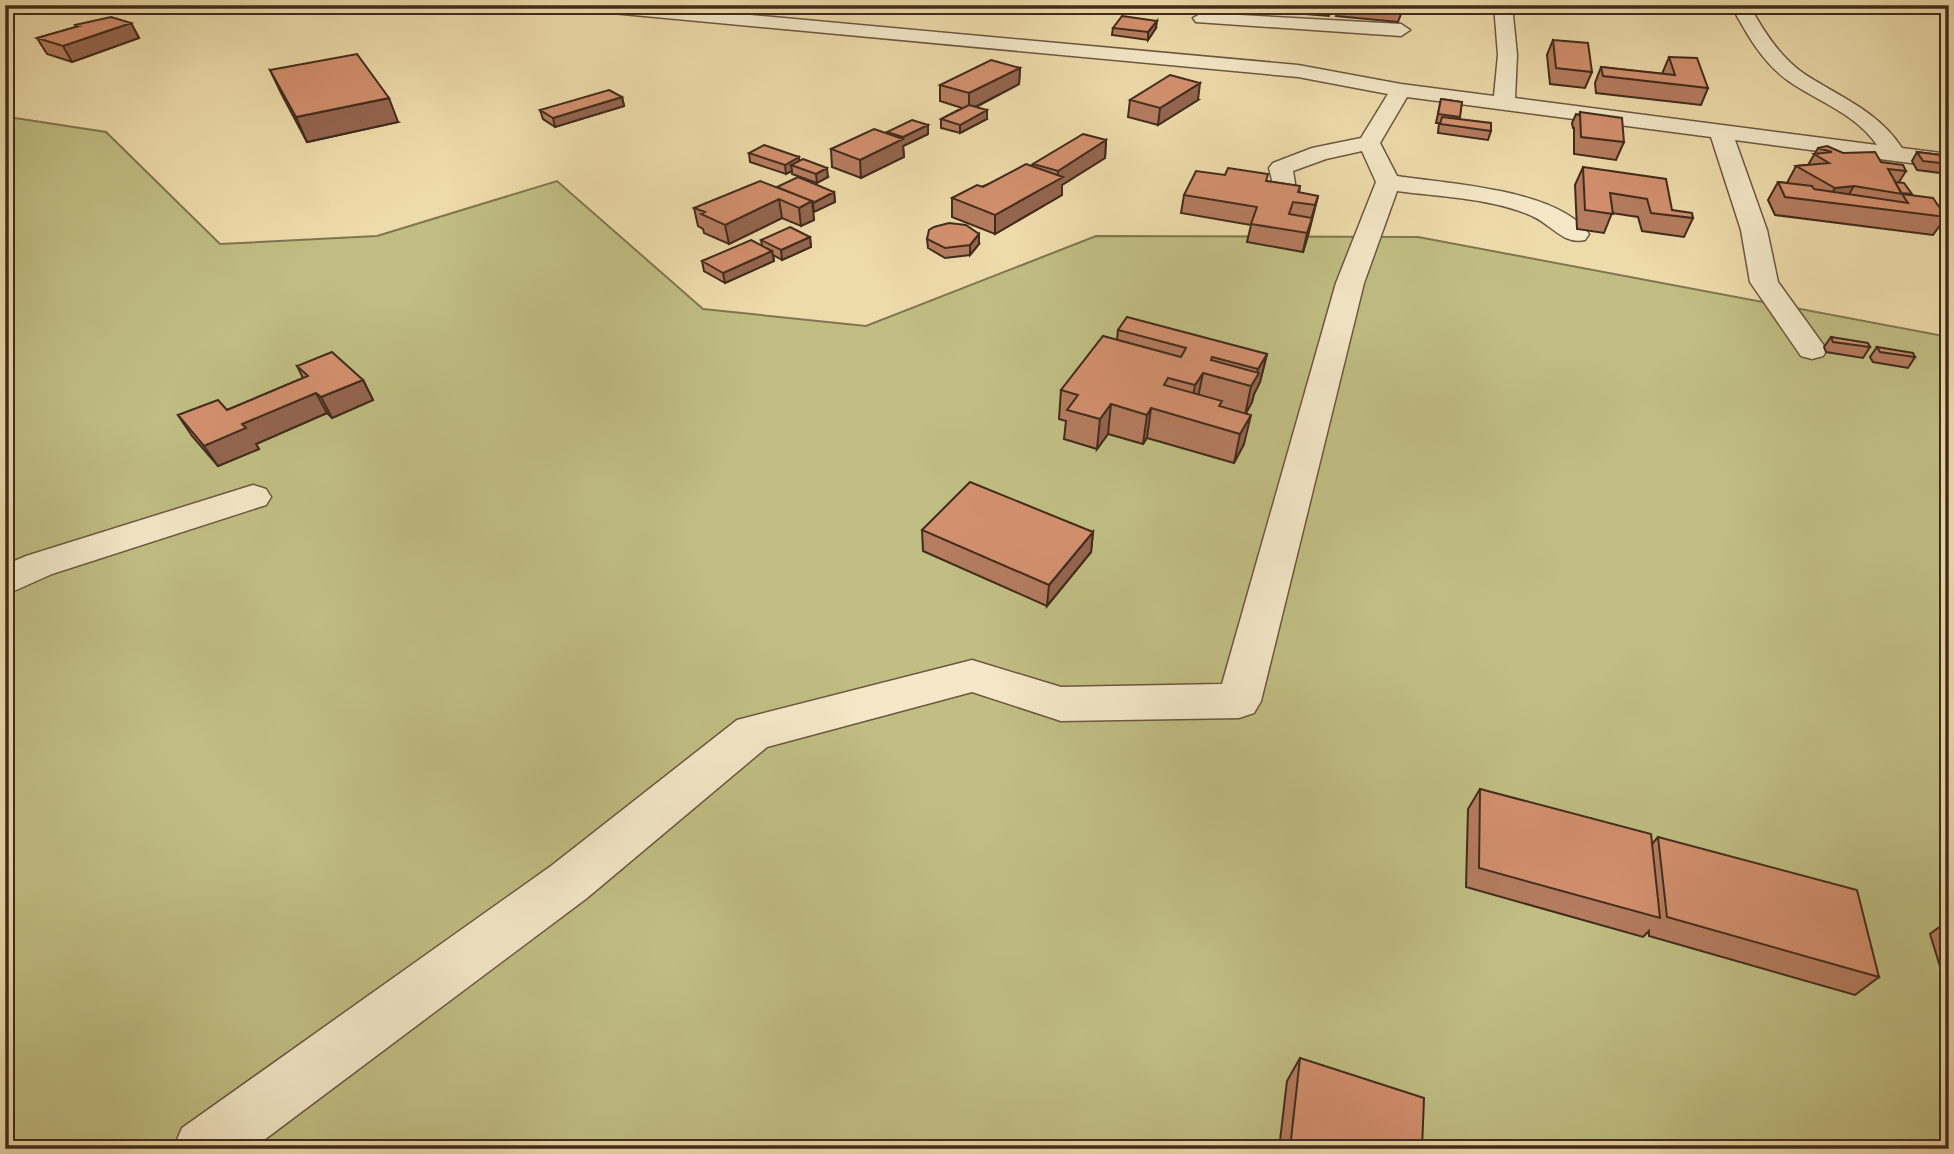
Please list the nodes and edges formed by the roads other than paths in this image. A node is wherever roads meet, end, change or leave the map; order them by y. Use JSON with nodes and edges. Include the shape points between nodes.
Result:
{"nodes":[{"id":1,"x":580,"y":5,"type":"edge"},
{"id":2,"x":1503,"y":5,"type":"edge"},
{"id":3,"x":1740,"y":5,"type":"edge"},
{"id":4,"x":1200,"y":23,"type":"edge"},
{"id":5,"x":1180,"y":59,"type":"junction"},
{"id":6,"x":1383,"y":68,"type":"junction"},
{"id":7,"x":1298,"y":71,"type":"junction"},
{"id":8,"x":1401,"y":90,"type":"junction"},
{"id":9,"x":1503,"y":104,"type":"junction"},
{"id":10,"x":1721,"y":134,"type":"junction"},
{"id":11,"x":1369,"y":144,"type":"junction"},
{"id":12,"x":1892,"y":151,"type":"junction"},
{"id":13,"x":1949,"y":161,"type":"edge"},
{"id":14,"x":1388,"y":182,"type":"junction"},
{"id":15,"x":1283,"y":183,"type":"edge"},
{"id":16,"x":1576,"y":234,"type":"dead end"},
{"id":17,"x":1812,"y":350,"type":"dead end"},
{"id":18,"x":253,"y":497,"type":"dead end"},
{"id":19,"x":5,"y":581,"type":"edge"},
{"id":20,"x":203,"y":1149,"type":"edge"}],
"edges":[{"from":1,"to":5,"type":"street"},
{"from":2,"to":9,"type":"street","via":[[1508,82]]},
{"from":3,"to":12,"type":"street","via":[[1779,61],[1884,134]]},
{"from":4,"to":5,"type":"street"},
{"from":4,"to":6,"type":"street","via":[[1401,22]]},
{"from":4,"to":7,"type":"street","via":[[1251,44]]},
{"from":5,"to":7,"type":"street"},
{"from":6,"to":7,"type":"street"},
{"from":6,"to":8,"type":"street"},
{"from":8,"to":9,"type":"street"},
{"from":8,"to":11,"type":"street"},
{"from":9,"to":10,"type":"street"},
{"from":10,"to":12,"type":"street"},
{"from":10,"to":17,"type":"street","via":[[1754,230],[1764,282]]},
{"from":11,"to":14,"type":"street"},
{"from":11,"to":15,"type":"street","via":[[1320,153],[1281,168]]},
{"from":12,"to":13,"type":"street"},
{"from":14,"to":16,"type":"street","via":[[1512,201],[1543,211]]},
{"from":14,"to":20,"type":"street","via":[[1350,283],[1239,701],[1061,704],[972,676],[753,733],[569,882]]},
{"from":18,"to":19,"type":"street","via":[[39,565]]}]}
